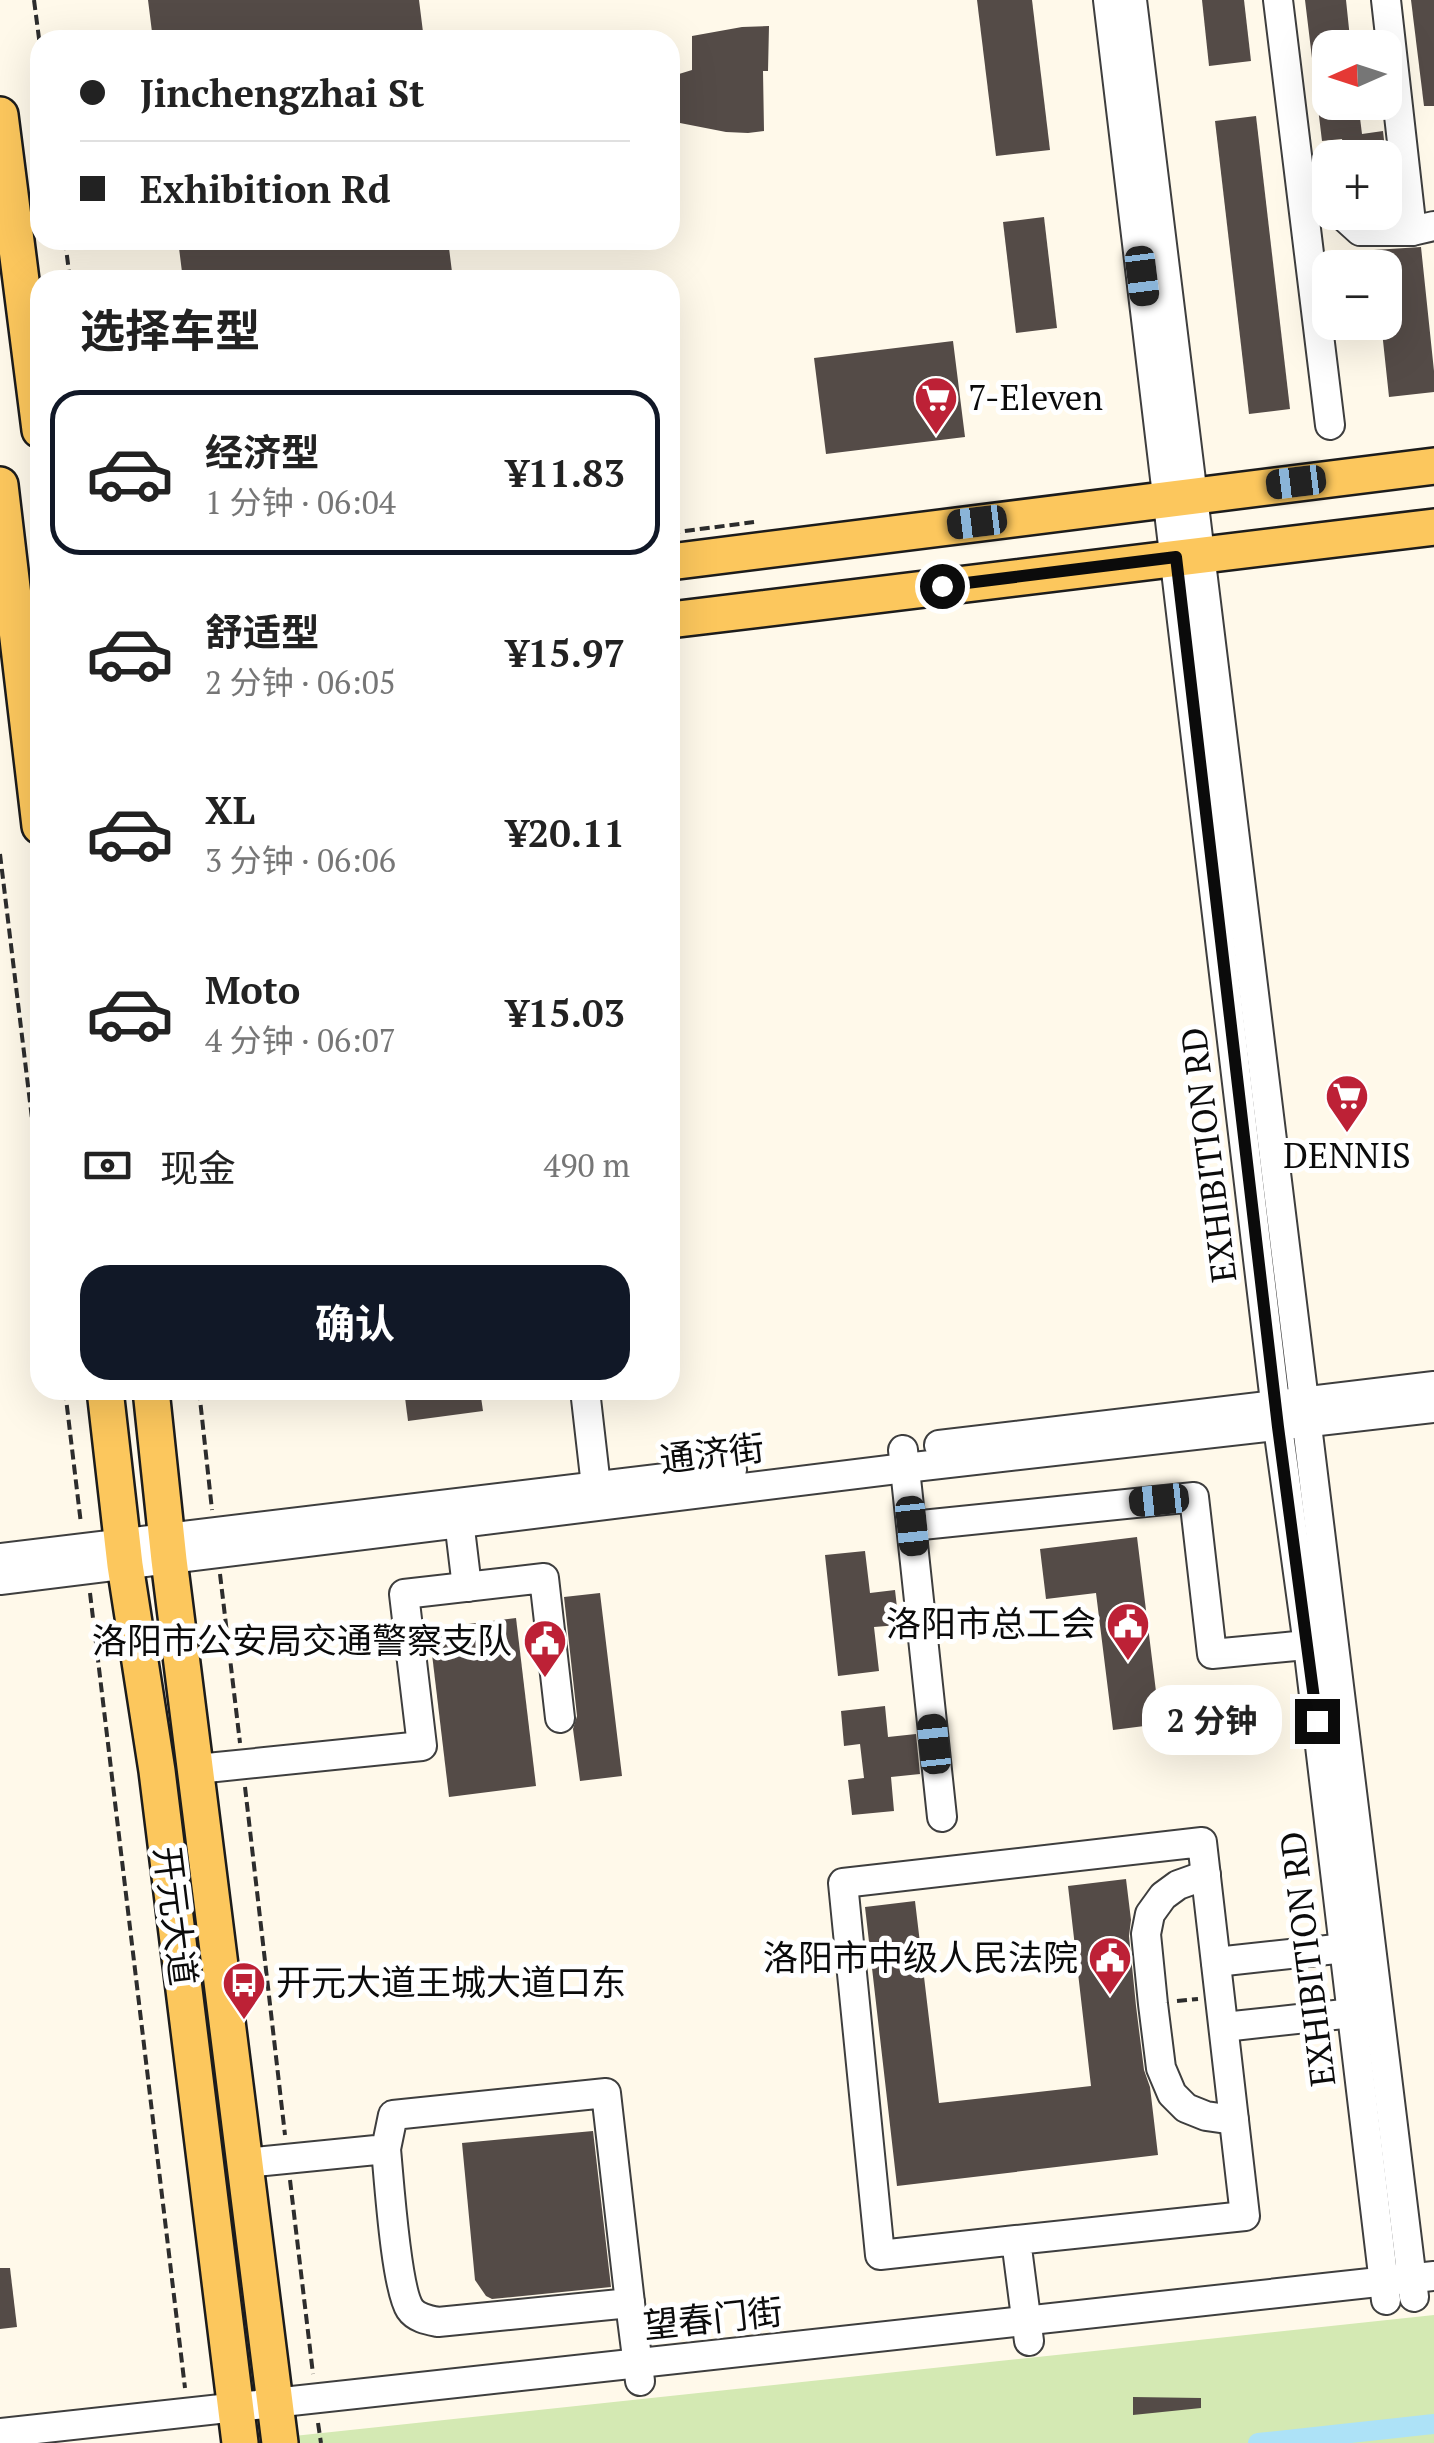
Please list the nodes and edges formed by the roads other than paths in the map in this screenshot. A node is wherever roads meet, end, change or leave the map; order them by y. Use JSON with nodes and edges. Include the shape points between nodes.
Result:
{"nodes":[{"id":1,"x":1108,"y":0,"type":"edge"},
{"id":2,"x":1132,"y":0,"type":"edge"},
{"id":3,"x":1278,"y":0,"type":"edge"},
{"id":4,"x":1386,"y":0,"type":"edge"},
{"id":5,"x":0,"y":115,"type":"edge"},
{"id":6,"x":1300,"y":178,"type":"junction"},
{"id":7,"x":1312,"y":188,"type":"edge"},
{"id":8,"x":1423,"y":228,"type":"edge"},
{"id":9,"x":30,"y":351,"type":"edge"},
{"id":10,"x":1330,"y":425,"type":"dead end"},
{"id":11,"x":1434,"y":466,"type":"edge"},
{"id":12,"x":0,"y":485,"type":"edge"},
{"id":13,"x":1180,"y":496,"type":"junction"},
{"id":14,"x":1434,"y":526,"type":"edge"},
{"id":15,"x":1188,"y":555,"type":"junction"},
{"id":16,"x":680,"y":561,"type":"edge"},
{"id":17,"x":680,"y":619,"type":"edge"},
{"id":18,"x":20,"y":647,"type":"edge"},
{"id":19,"x":22,"y":700,"type":"edge"},
{"id":20,"x":30,"y":756,"type":"edge"},
{"id":21,"x":1434,"y":1386,"type":"edge"},
{"id":22,"x":106,"y":1400,"type":"edge"},
{"id":23,"x":152,"y":1400,"type":"edge"},
{"id":24,"x":586,"y":1400,"type":"edge"},
{"id":25,"x":1434,"y":1408,"type":"edge"},
{"id":26,"x":1290,"y":1414,"type":"junction"},
{"id":27,"x":904,"y":1458,"type":"junction"},
{"id":28,"x":596,"y":1486,"type":"junction"},
{"id":29,"x":458,"y":1513,"type":"junction"},
{"id":30,"x":912,"y":1526,"type":"junction"},
{"id":31,"x":168,"y":1549,"type":"junction"},
{"id":32,"x":124,"y":1554,"type":"junction"},
{"id":33,"x":0,"y":1558,"type":"edge"},
{"id":34,"x":86,"y":1558,"type":"junction"},
{"id":35,"x":0,"y":1580,"type":"edge"},
{"id":36,"x":467,"y":1587,"type":"junction"},
{"id":37,"x":1321,"y":1644,"type":"junction"},
{"id":38,"x":560,"y":1718,"type":"dead end"},
{"id":39,"x":197,"y":1768,"type":"junction"},
{"id":40,"x":942,"y":1816,"type":"dead end"},
{"id":41,"x":1206,"y":1876,"type":"junction"},
{"id":42,"x":1357,"y":1946,"type":"junction"},
{"id":43,"x":1216,"y":1962,"type":"junction"},
{"id":44,"x":1365,"y":2012,"type":"junction"},
{"id":45,"x":1224,"y":2027,"type":"junction"},
{"id":46,"x":1234,"y":2120,"type":"junction"},
{"id":47,"x":386,"y":2150,"type":"junction"},
{"id":48,"x":244,"y":2163,"type":"junction"},
{"id":49,"x":1016,"y":2240,"type":"junction"},
{"id":50,"x":1411,"y":2288,"type":"edge"},
{"id":51,"x":630,"y":2303,"type":"junction"},
{"id":52,"x":1028,"y":2332,"type":"junction"},
{"id":53,"x":639,"y":2373,"type":"junction"},
{"id":54,"x":318,"y":2419,"type":"edge"},
{"id":55,"x":277,"y":2422,"type":"edge"},
{"id":56,"x":238,"y":2425,"type":"edge"},
{"id":57,"x":0,"y":2433,"type":"edge"},
{"id":58,"x":82,"y":2443,"type":"edge"}],
"edges":[{"from":1,"to":13,"type":"street","name":"EXHIBITION RD"},
{"from":2,"to":13,"type":"street","name":"EXHIBITION RD"},
{"from":3,"to":6,"type":"street"},
{"from":4,"to":8,"type":"street"},
{"from":5,"to":9,"type":"main road"},
{"from":6,"to":7,"type":"street"},
{"from":6,"to":10,"type":"street"},
{"from":11,"to":13,"type":"main road"},
{"from":12,"to":18,"type":"main road"},
{"from":13,"to":15,"type":"street","name":"EXHIBITION RD"},
{"from":13,"to":16,"type":"main road"},
{"from":14,"to":15,"type":"main road"},
{"from":15,"to":17,"type":"main road"},
{"from":15,"to":26,"type":"street","name":"EXHIBITION RD"},
{"from":18,"to":19,"type":"main road"},
{"from":19,"to":20,"type":"main road"},
{"from":21,"to":26,"type":"street","name":"通济街"},
{"from":22,"to":32,"type":"main road","name":"开元大道"},
{"from":23,"to":31,"type":"main road","name":"开元大道"},
{"from":24,"to":28,"type":"street"},
{"from":25,"to":26,"type":"street","name":"通济街"},
{"from":26,"to":27,"type":"street","name":"通济街"},
{"from":26,"to":37,"type":"street","name":"EXHIBITION RD"},
{"from":27,"to":28,"type":"street","name":"通济街"},
{"from":27,"to":29,"type":"street","name":"通济街"},
{"from":27,"to":30,"type":"street"},
{"from":28,"to":29,"type":"street","name":"通济街"},
{"from":29,"to":31,"type":"street","name":"通济街"},
{"from":29,"to":36,"type":"street"},
{"from":30,"to":37,"type":"street","via":[[1194,1496],[1212,1654]]},
{"from":30,"to":40,"type":"street"},
{"from":31,"to":32,"type":"street","name":"通济街"},
{"from":31,"to":39,"type":"main road","name":"开元大道"},
{"from":32,"to":34,"type":"street","name":"通济街"},
{"from":32,"to":56,"type":"main road","name":"开元大道"},
{"from":33,"to":34,"type":"street","name":"通济街"},
{"from":34,"to":35,"type":"street","name":"通济街"},
{"from":36,"to":38,"type":"street","via":[[544,1578]]},
{"from":36,"to":39,"type":"street","via":[[404,1594],[422,1746]]},
{"from":37,"to":42,"type":"street","name":"EXHIBITION RD"},
{"from":39,"to":48,"type":"main road","name":"开元大道"},
{"from":41,"to":43,"type":"street"},
{"from":41,"to":46,"type":"street","via":[[1163,1896],[1150,1914],[1153,2004],[1161,2068],[1172,2094],[1186,2108]]},
{"from":41,"to":49,"type":"street","via":[[1202,1842],[843,1883],[880,2255]]},
{"from":42,"to":43,"type":"street"},
{"from":42,"to":44,"type":"street","name":"EXHIBITION RD"},
{"from":43,"to":45,"type":"street"},
{"from":44,"to":45,"type":"street"},
{"from":44,"to":50,"type":"street","name":"EXHIBITION RD"},
{"from":45,"to":46,"type":"street"},
{"from":46,"to":49,"type":"street","via":[[1245,2216]]},
{"from":47,"to":48,"type":"street"},
{"from":47,"to":51,"type":"street","via":[[402,2286],[410,2310],[423,2319]]},
{"from":47,"to":51,"type":"street","via":[[393,2114],[606,2093]]},
{"from":48,"to":55,"type":"main road","name":"开元大道"},
{"from":49,"to":52,"type":"street"},
{"from":50,"to":52,"type":"street","name":"望春门街"},
{"from":51,"to":53,"type":"street"},
{"from":52,"to":53,"type":"street","name":"望春门街"},
{"from":53,"to":54,"type":"street","name":"望春门街"},
{"from":54,"to":55,"type":"street","name":"望春门街"},
{"from":55,"to":56,"type":"street","name":"望春门街"},
{"from":56,"to":57,"type":"street","name":"望春门街","via":[[188,2412]]},
{"from":56,"to":58,"type":"street","name":"望春门街"}]}
